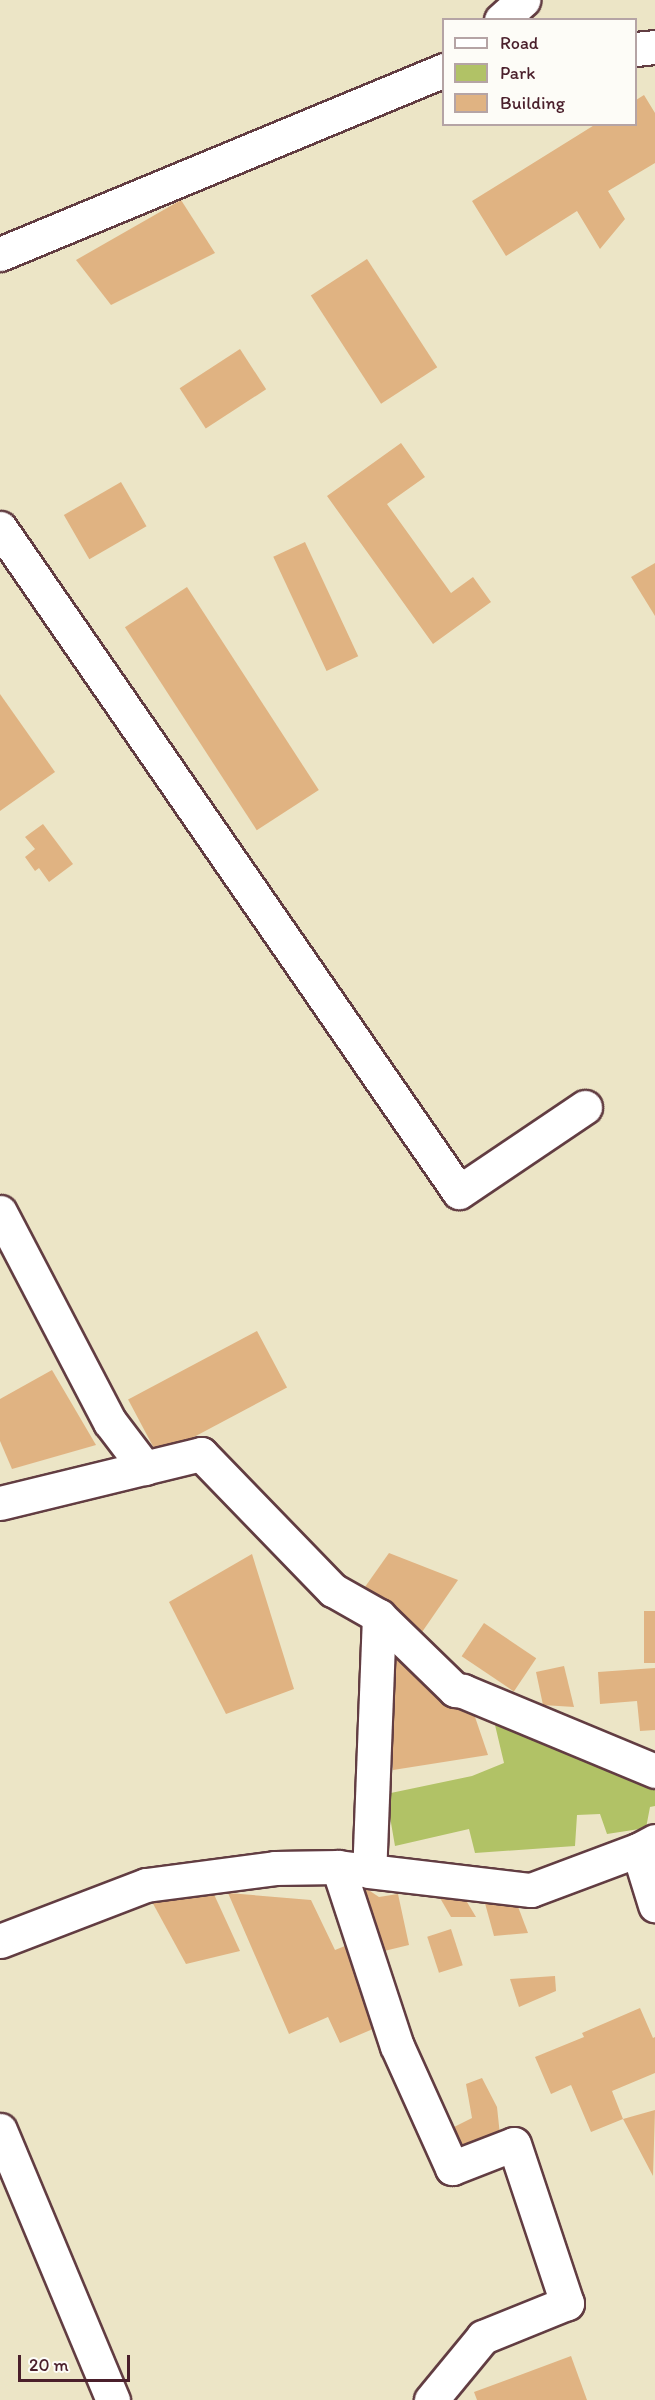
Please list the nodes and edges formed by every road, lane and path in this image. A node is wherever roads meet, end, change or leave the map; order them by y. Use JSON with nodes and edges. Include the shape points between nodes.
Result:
{"nodes":[{"id":1,"x":524,"y":0,"type":"edge"},
{"id":2,"x":503,"y":18,"type":"edge"},
{"id":3,"x":655,"y":47,"type":"edge"},
{"id":4,"x":637,"y":49,"type":"edge"},
{"id":5,"x":442,"y":70,"type":"edge"},
{"id":6,"x":0,"y":254,"type":"edge"},
{"id":7,"x":0,"y":528,"type":"edge"},
{"id":8,"x":585,"y":1107,"type":"dead end"},
{"id":9,"x":0,"y":1212,"type":"edge"},
{"id":10,"x":145,"y":1468,"type":"junction"},
{"id":11,"x":0,"y":1503,"type":"edge"},
{"id":12,"x":379,"y":1616,"type":"junction"},
{"id":13,"x":655,"y":1772,"type":"edge"},
{"id":14,"x":647,"y":1846,"type":"edge"},
{"id":15,"x":353,"y":1869,"type":"junction"},
{"id":16,"x":655,"y":1905,"type":"edge"},
{"id":17,"x":0,"y":1941,"type":"edge"},
{"id":18,"x":0,"y":2130,"type":"edge"},
{"id":19,"x":113,"y":2400,"type":"edge"},
{"id":20,"x":430,"y":2400,"type":"edge"}],
"edges":[{"from":1,"to":2,"type":"street"},
{"from":3,"to":4,"type":"street"},
{"from":5,"to":6,"type":"street"},
{"from":7,"to":8,"type":"street","via":[[459,1192]]},
{"from":9,"to":10,"type":"street","via":[[110,1422]]},
{"from":10,"to":11,"type":"street"},
{"from":10,"to":12,"type":"street","via":[[201,1454],[333,1590]]},
{"from":12,"to":13,"type":"street","via":[[455,1690],[463,1690]]},
{"from":12,"to":15,"type":"street"},
{"from":14,"to":15,"type":"street","via":[[531,1890]]},
{"from":14,"to":16,"type":"street"},
{"from":15,"to":17,"type":"street","via":[[275,1868],[146,1885]]},
{"from":15,"to":20,"type":"street","via":[[397,2046],[452,2168],[514,2144],[567,2303],[483,2337]]},
{"from":18,"to":19,"type":"street"}]}
